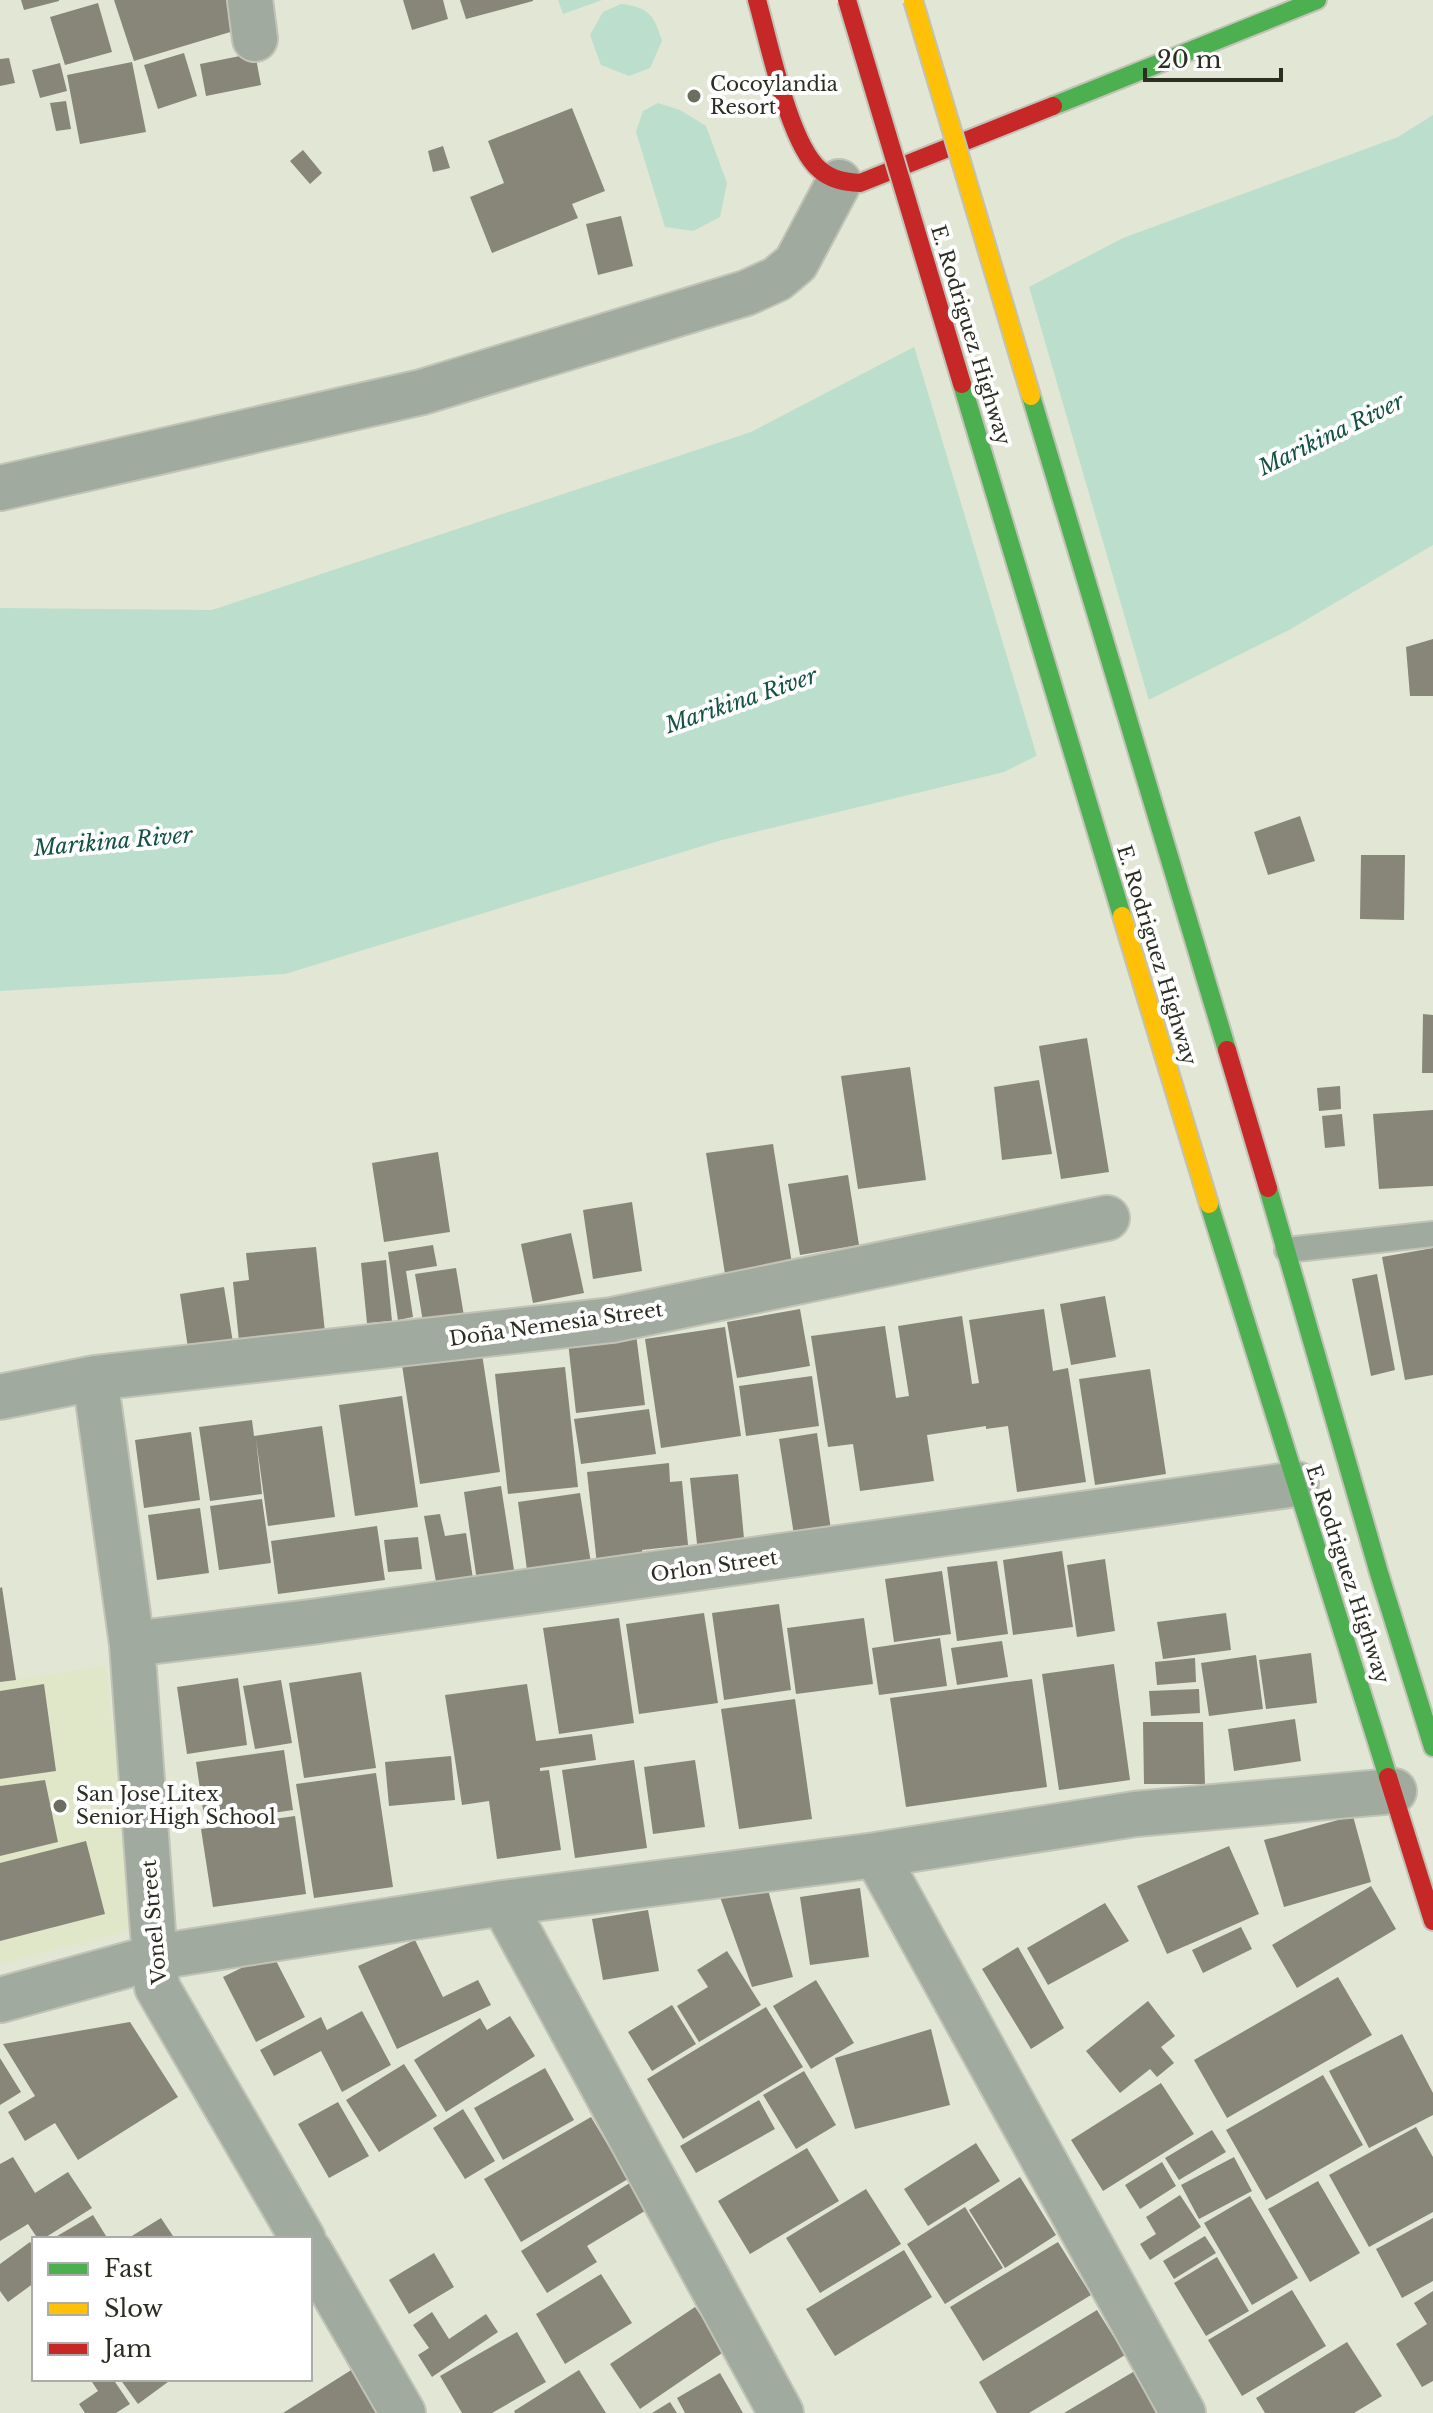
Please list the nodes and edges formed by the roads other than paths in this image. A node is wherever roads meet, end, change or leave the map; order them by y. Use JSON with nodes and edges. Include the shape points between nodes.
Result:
{"nodes":[{"id":1,"x":757,"y":0,"type":"edge"},
{"id":2,"x":847,"y":0,"type":"edge"},
{"id":3,"x":913,"y":0,"type":"edge"},
{"id":4,"x":1317,"y":0,"type":"edge"},
{"id":5,"x":839,"y":182,"type":"junction"},
{"id":6,"x":0,"y":488,"type":"edge"},
{"id":7,"x":1107,"y":1218,"type":"dead end"},
{"id":8,"x":1433,"y":1234,"type":"edge"},
{"id":9,"x":1279,"y":1250,"type":"junction"},
{"id":10,"x":95,"y":1378,"type":"junction"},
{"id":11,"x":0,"y":1397,"type":"edge"},
{"id":12,"x":1296,"y":1484,"type":"junction"},
{"id":13,"x":132,"y":1644,"type":"junction"},
{"id":14,"x":1433,"y":1747,"type":"edge"},
{"id":15,"x":1394,"y":1791,"type":"junction"},
{"id":16,"x":876,"y":1855,"type":"junction"},
{"id":17,"x":503,"y":1903,"type":"junction"},
{"id":18,"x":1433,"y":1921,"type":"edge"},
{"id":19,"x":156,"y":1957,"type":"junction"},
{"id":20,"x":0,"y":2000,"type":"edge"},
{"id":21,"x":302,"y":2237,"type":"edge"},
{"id":22,"x":312,"y":2255,"type":"edge"},
{"id":23,"x":403,"y":2413,"type":"edge"},
{"id":24,"x":781,"y":2413,"type":"edge"},
{"id":25,"x":1183,"y":2413,"type":"edge"}],
"edges":[{"from":1,"to":5,"type":"main road","via":[[798,141],[808,157]]},
{"from":2,"to":12,"type":"main road","name":"E. Rodriguez Highway","bridge":true,"via":[[1209,1204],[1233,1256]]},
{"from":3,"to":9,"type":"main road","name":"E. Rodriguez Highway","bridge":true,"via":[[1268,1188]]},
{"from":4,"to":5,"type":"main road","via":[[860,183]]},
{"from":5,"to":6,"type":"street","via":[[796,263],[746,293],[422,392]]},
{"from":7,"to":10,"type":"street","name":"Doña Nemesia Street","via":[[612,1320]]},
{"from":8,"to":9,"type":"lane"},
{"from":9,"to":14,"type":"main road","name":"E. Rodriguez Highway"},
{"from":10,"to":11,"type":"street","name":"Doña Nemesia Street"},
{"from":10,"to":13,"type":"street","name":"Vonel Street"},
{"from":12,"to":13,"type":"street","name":"Orlon Street"},
{"from":12,"to":15,"type":"main road","name":"E. Rodriguez Highway"},
{"from":13,"to":19,"type":"street","name":"Vonel Street"},
{"from":15,"to":16,"type":"street","via":[[1135,1814]]},
{"from":15,"to":18,"type":"main road","name":"E. Rodriguez Highway"},
{"from":16,"to":17,"type":"street"},
{"from":16,"to":25,"type":"street"},
{"from":17,"to":19,"type":"street"},
{"from":17,"to":24,"type":"street"},
{"from":19,"to":20,"type":"street"},
{"from":19,"to":21,"type":"street","name":"Vonel Street","via":[[157,1987]]},
{"from":22,"to":23,"type":"street"}]}
